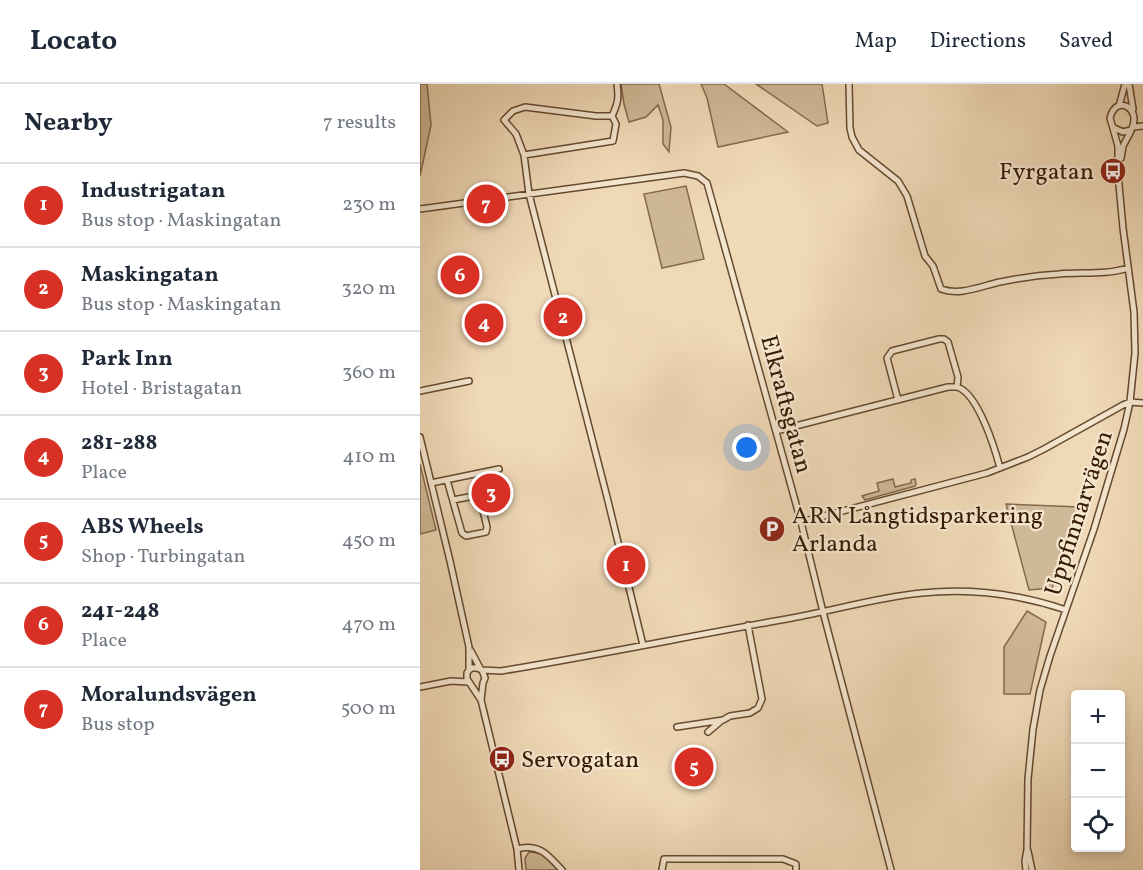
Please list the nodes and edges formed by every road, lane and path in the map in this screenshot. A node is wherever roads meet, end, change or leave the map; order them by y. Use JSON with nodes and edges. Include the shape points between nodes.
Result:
{"nodes":[{"id":1,"x":617,"y":84,"type":"edge"},
{"id":2,"x":849,"y":84,"type":"edge"},
{"id":3,"x":1127,"y":84,"type":"edge"},
{"id":4,"x":1119,"y":106,"type":"junction"},
{"id":5,"x":1137,"y":112,"type":"junction"},
{"id":6,"x":612,"y":116,"type":"junction"},
{"id":7,"x":1143,"y":126,"type":"edge"},
{"id":8,"x":1114,"y":128,"type":"junction"},
{"id":9,"x":1132,"y":129,"type":"junction"},
{"id":10,"x":524,"y":155,"type":"junction"},
{"id":11,"x":1120,"y":184,"type":"junction"},
{"id":12,"x":529,"y":194,"type":"junction"},
{"id":13,"x":420,"y":209,"type":"edge"},
{"id":14,"x":1128,"y":268,"type":"junction"},
{"id":15,"x":469,"y":381,"type":"dead end"},
{"id":16,"x":957,"y":387,"type":"junction"},
{"id":17,"x":420,"y":391,"type":"edge"},
{"id":18,"x":898,"y":400,"type":"junction"},
{"id":19,"x":1130,"y":402,"type":"junction"},
{"id":20,"x":1143,"y":403,"type":"edge"},
{"id":21,"x":776,"y":431,"type":"junction"},
{"id":22,"x":420,"y":437,"type":"edge"},
{"id":23,"x":1000,"y":468,"type":"junction"},
{"id":24,"x":499,"y":469,"type":"dead end"},
{"id":25,"x":447,"y":480,"type":"junction"},
{"id":26,"x":431,"y":483,"type":"junction"},
{"id":27,"x":453,"y":500,"type":"junction"},
{"id":28,"x":801,"y":522,"type":"junction"},
{"id":29,"x":1066,"y":610,"type":"junction"},
{"id":30,"x":823,"y":612,"type":"junction"},
{"id":31,"x":748,"y":625,"type":"junction"},
{"id":32,"x":643,"y":645,"type":"junction"},
{"id":33,"x":469,"y":647,"type":"junction"},
{"id":34,"x":481,"y":669,"type":"junction"},
{"id":35,"x":501,"y":671,"type":"junction"},
{"id":36,"x":468,"y":672,"type":"junction"},
{"id":37,"x":451,"y":681,"type":"junction"},
{"id":38,"x":483,"y":682,"type":"junction"},
{"id":39,"x":470,"y":683,"type":"junction"},
{"id":40,"x":420,"y":687,"type":"edge"},
{"id":41,"x":482,"y":700,"type":"junction"},
{"id":42,"x":723,"y":720,"type":"junction"},
{"id":43,"x":677,"y":727,"type":"dead end"},
{"id":44,"x":708,"y":732,"type":"dead end"},
{"id":45,"x":517,"y":849,"type":"junction"},
{"id":46,"x":1028,"y":850,"type":"junction"},
{"id":47,"x":519,"y":870,"type":"edge"},
{"id":48,"x":562,"y":870,"type":"edge"},
{"id":49,"x":662,"y":870,"type":"edge"},
{"id":50,"x":796,"y":870,"type":"edge"},
{"id":51,"x":891,"y":870,"type":"edge"},
{"id":52,"x":1026,"y":870,"type":"edge"},
{"id":53,"x":1032,"y":870,"type":"edge"}],
"edges":[{"from":1,"to":6,"type":"street","via":[[618,104]]},
{"from":2,"to":14,"type":"street","via":[[852,137],[859,150],[898,181],[907,196],[925,256],[941,289],[966,291],[1038,276],[1117,272]]},
{"from":3,"to":4,"type":"street"},
{"from":3,"to":5,"type":"street"},
{"from":4,"to":5,"type":"street","via":[[1129,106]]},
{"from":4,"to":8,"type":"street","via":[[1111,113]]},
{"from":5,"to":9,"type":"street"},
{"from":6,"to":10,"type":"street","via":[[616,124],[613,141]]},
{"from":6,"to":10,"type":"street","via":[[525,107],[513,111],[504,120],[516,134]]},
{"from":7,"to":9,"type":"street"},
{"from":8,"to":9,"type":"street","via":[[1123,132]]},
{"from":8,"to":11,"type":"street","name":"Uppfinnarvägen"},
{"from":9,"to":11,"type":"street","name":"Uppfinnarvägen","via":[[1121,157]]},
{"from":10,"to":12,"type":"street"},
{"from":11,"to":14,"type":"street","name":"Uppfinnarvägen"},
{"from":12,"to":13,"type":"street"},
{"from":12,"to":21,"type":"street","name":"Elkraftsgatan","via":[[684,173],[707,183]]},
{"from":12,"to":32,"type":"street"},
{"from":14,"to":19,"type":"street","name":"Uppfinnarvägen","via":[[1135,331]]},
{"from":15,"to":17,"type":"street"},
{"from":16,"to":18,"type":"street"},
{"from":16,"to":18,"type":"street","via":[[948,342],[939,339],[888,355]]},
{"from":16,"to":23,"type":"street","via":[[979,411]]},
{"from":18,"to":21,"type":"street"},
{"from":19,"to":20,"type":"street"},
{"from":19,"to":23,"type":"street"},
{"from":19,"to":29,"type":"street","name":"Uppfinnarvägen"},
{"from":21,"to":28,"type":"street","name":"Elkraftsgatan"},
{"from":22,"to":26,"type":"street"},
{"from":23,"to":28,"type":"street"},
{"from":24,"to":25,"type":"street"},
{"from":25,"to":26,"type":"street"},
{"from":25,"to":27,"type":"street"},
{"from":26,"to":33,"type":"street"},
{"from":27,"to":27,"type":"street","via":[[462,533],[466,536],[486,532],[480,499],[474,496]]},
{"from":28,"to":30,"type":"street","name":"Elkraftsgatan"},
{"from":29,"to":30,"type":"street","via":[[1020,597],[946,591]]},
{"from":29,"to":46,"type":"street","name":"Uppfinnarvägen","via":[[1045,671],[1033,729],[1027,799]]},
{"from":30,"to":31,"type":"street"},
{"from":30,"to":51,"type":"street","name":"Elkraftsgatan"},
{"from":31,"to":32,"type":"street"},
{"from":31,"to":42,"type":"street","via":[[762,699],[754,711]]},
{"from":32,"to":35,"type":"street"},
{"from":33,"to":34,"type":"street"},
{"from":33,"to":36,"type":"street"},
{"from":34,"to":35,"type":"street"},
{"from":34,"to":36,"type":"street"},
{"from":34,"to":38,"type":"street","via":[[485,675]]},
{"from":35,"to":38,"type":"street"},
{"from":36,"to":37,"type":"street"},
{"from":36,"to":39,"type":"street"},
{"from":37,"to":39,"type":"street"},
{"from":37,"to":40,"type":"street"},
{"from":38,"to":39,"type":"street","via":[[477,686]]},
{"from":38,"to":41,"type":"street"},
{"from":39,"to":41,"type":"street"},
{"from":41,"to":45,"type":"street"},
{"from":42,"to":43,"type":"street"},
{"from":42,"to":44,"type":"street"},
{"from":45,"to":47,"type":"street"},
{"from":45,"to":48,"type":"street","via":[[541,850]]},
{"from":46,"to":52,"type":"street","name":"Uppfinnarvägen"},
{"from":46,"to":53,"type":"street","name":"Uppfinnarvägen"},
{"from":49,"to":50,"type":"street","via":[[664,860],[783,859],[796,864]]}]}
